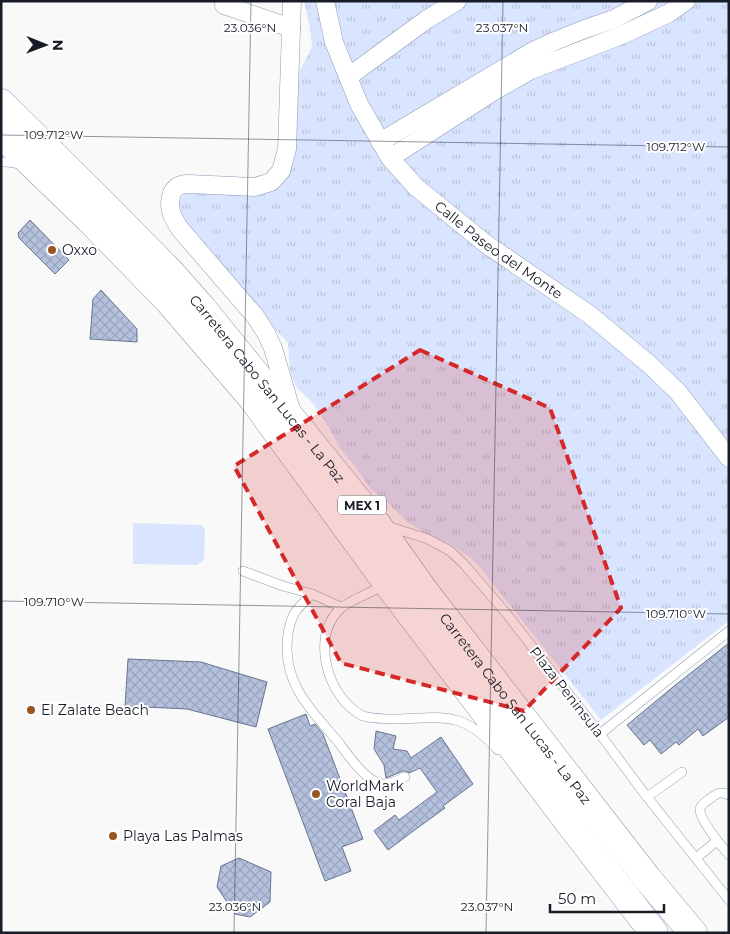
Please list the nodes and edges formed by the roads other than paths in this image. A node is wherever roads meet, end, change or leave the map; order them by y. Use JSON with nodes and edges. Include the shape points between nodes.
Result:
{"nodes":[{"id":1,"x":292,"y":1,"type":"edge"},
{"id":2,"x":325,"y":1,"type":"edge"},
{"id":3,"x":648,"y":1,"type":"edge"},
{"id":4,"x":686,"y":1,"type":"edge"},
{"id":5,"x":448,"y":4,"type":"edge"},
{"id":6,"x":224,"y":5,"type":"dead end"},
{"id":7,"x":618,"y":27,"type":"junction"},
{"id":8,"x":291,"y":28,"type":"junction"},
{"id":9,"x":348,"y":77,"type":"junction"},
{"id":10,"x":1,"y":84,"type":"edge"},
{"id":11,"x":1,"y":103,"type":"edge"},
{"id":12,"x":1,"y":134,"type":"edge"},
{"id":13,"x":380,"y":142,"type":"junction"},
{"id":14,"x":390,"y":158,"type":"junction"},
{"id":15,"x":1,"y":162,"type":"edge"},
{"id":16,"x":35,"y":167,"type":"junction"},
{"id":17,"x":106,"y":207,"type":"junction"},
{"id":18,"x":295,"y":423,"type":"junction"},
{"id":19,"x":729,"y":458,"type":"edge"},
{"id":20,"x":376,"y":523,"type":"junction"},
{"id":21,"x":243,"y":571,"type":"dead end"},
{"id":22,"x":387,"y":583,"type":"junction"},
{"id":23,"x":312,"y":594,"type":"junction"},
{"id":24,"x":341,"y":607,"type":"junction"},
{"id":25,"x":729,"y":631,"type":"edge"},
{"id":26,"x":600,"y":734,"type":"junction"},
{"id":27,"x":507,"y":759,"type":"dead end"},
{"id":28,"x":682,"y":772,"type":"dead end"},
{"id":29,"x":405,"y":777,"type":"dead end"},
{"id":30,"x":729,"y":794,"type":"edge"},
{"id":31,"x":538,"y":797,"type":"dead end"},
{"id":32,"x":647,"y":797,"type":"junction"},
{"id":33,"x":574,"y":829,"type":"junction"},
{"id":34,"x":717,"y":841,"type":"junction"},
{"id":35,"x":729,"y":855,"type":"edge"},
{"id":36,"x":696,"y":858,"type":"junction"},
{"id":37,"x":729,"y":900,"type":"edge"},
{"id":38,"x":654,"y":933,"type":"edge"},
{"id":39,"x":693,"y":933,"type":"edge"}],
"edges":[{"from":1,"to":8,"type":"street"},
{"from":2,"to":9,"type":"street","name":"Calle Paseo del Monte","via":[[334,42]]},
{"from":3,"to":7,"type":"street"},
{"from":4,"to":7,"type":"street","via":[[669,13]]},
{"from":5,"to":9,"type":"street"},
{"from":6,"to":8,"type":"street"},
{"from":7,"to":13,"type":"street","via":[[577,32],[533,52]]},
{"from":7,"to":14,"type":"street","via":[[494,91]]},
{"from":8,"to":18,"type":"street","via":[[287,149],[281,171],[271,182],[256,187],[179,185],[170,198],[170,207],[180,229],[266,333]]},
{"from":9,"to":13,"type":"street","name":"Calle Paseo del Monte"},
{"from":10,"to":17,"type":"highway","via":[[46,130]]},
{"from":11,"to":17,"type":"highway","name":"Carretera Cabo San Lucas - La Paz","number":"MEX 1"},
{"from":12,"to":16,"type":"highway","name":"Carretera Cabo San Lucas - La Paz","number":"MEX 1"},
{"from":13,"to":14,"type":"street","name":"Calle Paseo del Monte"},
{"from":14,"to":19,"type":"street","name":"Calle Paseo del Monte","via":[[416,186],[486,244],[590,315],[650,365],[678,392]]},
{"from":15,"to":16,"type":"lane"},
{"from":16,"to":22,"type":"highway","name":"Carretera Cabo San Lucas - La Paz","number":"MEX 1","via":[[168,300],[218,357],[263,412]]},
{"from":17,"to":18,"type":"highway","name":"Carretera Cabo San Lucas - La Paz","number":"MEX 1","via":[[202,308]]},
{"from":18,"to":20,"type":"highway","name":"Carretera Cabo San Lucas - La Paz","number":"MEX 1"},
{"from":20,"to":26,"type":"lane","name":"Plaza Peninsula","via":[[428,539],[450,551],[463,563]]},
{"from":20,"to":39,"type":"highway","name":"Carretera Cabo San Lucas - La Paz","number":"MEX 1","via":[[425,592]]},
{"from":21,"to":23,"type":"lane"},
{"from":22,"to":24,"type":"lane"},
{"from":22,"to":33,"type":"highway","name":"Carretera Cabo San Lucas - La Paz","number":"MEX 1"},
{"from":23,"to":24,"type":"lane"},
{"from":23,"to":29,"type":"lane","via":[[294,613],[287,635],[287,658],[300,695],[369,778],[382,784]]},
{"from":24,"to":27,"type":"lane","via":[[330,621],[324,646],[331,679],[350,707],[362,715],[384,719],[437,717],[455,720],[488,739]]},
{"from":25,"to":26,"type":"lane"},
{"from":26,"to":32,"type":"lane","name":"Plaza Peninsula"},
{"from":28,"to":32,"type":"lane"},
{"from":30,"to":34,"type":"lane","via":[[717,793],[700,808]]},
{"from":31,"to":33,"type":"lane"},
{"from":32,"to":36,"type":"lane","name":"Plaza Peninsula"},
{"from":33,"to":38,"type":"highway","name":"Carretera Cabo San Lucas - La Paz","number":"MEX 1"},
{"from":34,"to":35,"type":"lane"},
{"from":34,"to":36,"type":"lane"},
{"from":36,"to":37,"type":"lane","name":"Plaza Peninsula"}]}
